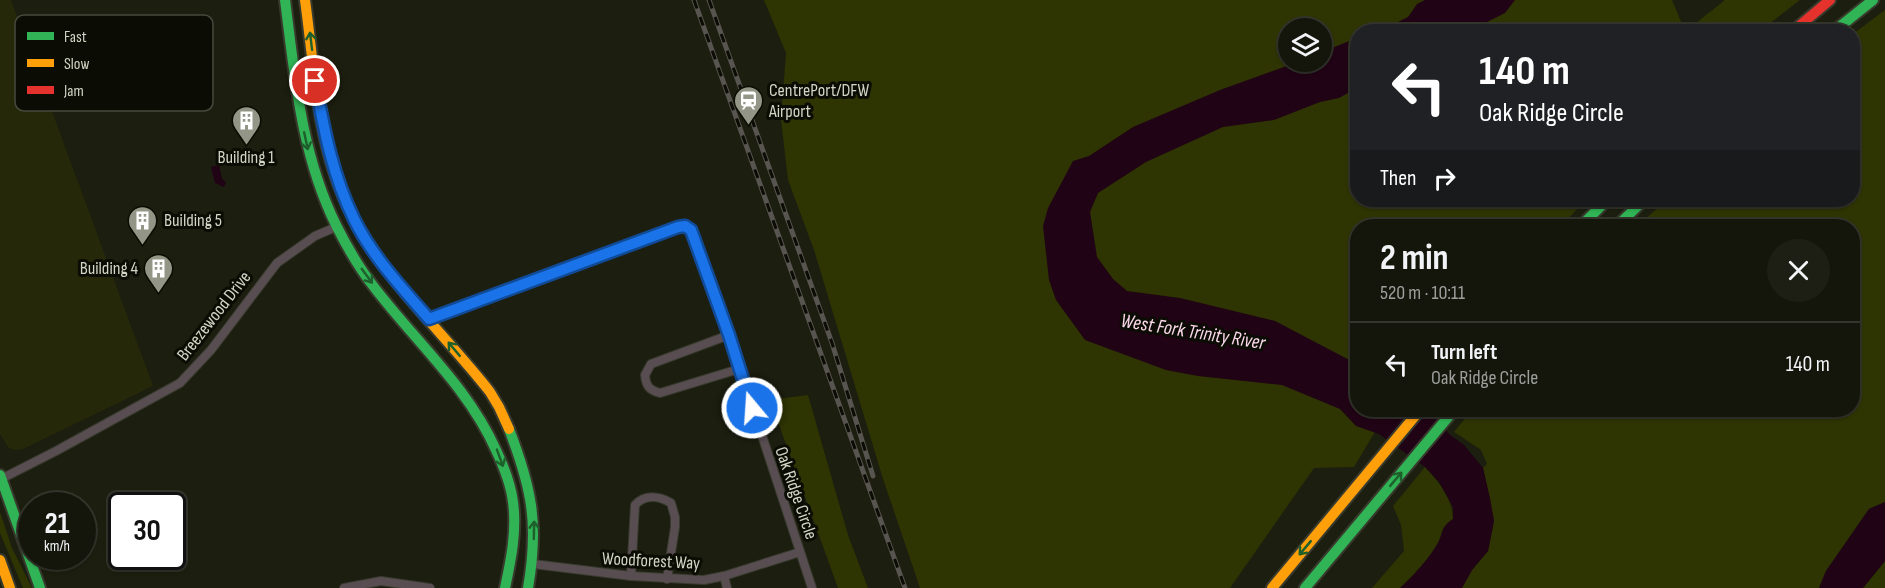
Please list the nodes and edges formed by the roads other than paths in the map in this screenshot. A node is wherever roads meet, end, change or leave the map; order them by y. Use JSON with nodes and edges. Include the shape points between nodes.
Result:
{"nodes":[{"id":1,"x":285,"y":0,"type":"edge"},
{"id":2,"x":304,"y":0,"type":"edge"},
{"id":3,"x":1830,"y":0,"type":"edge"},
{"id":4,"x":1873,"y":0,"type":"edge"},
{"id":5,"x":1801,"y":24,"type":"edge"},
{"id":6,"x":1843,"y":24,"type":"edge"},
{"id":7,"x":315,"y":81,"type":"junction"},
{"id":8,"x":296,"y":84,"type":"junction"},
{"id":9,"x":1600,"y":207,"type":"edge"},
{"id":10,"x":1637,"y":207,"type":"edge"},
{"id":11,"x":1588,"y":219,"type":"edge"},
{"id":12,"x":1624,"y":219,"type":"edge"},
{"id":13,"x":354,"y":220,"type":"junction"},
{"id":14,"x":336,"y":227,"type":"junction"},
{"id":15,"x":429,"y":319,"type":"junction"},
{"id":16,"x":729,"y":335,"type":"junction"},
{"id":17,"x":739,"y":369,"type":"junction"},
{"id":18,"x":492,"y":394,"type":"junction"},
{"id":19,"x":474,"y":406,"type":"junction"},
{"id":20,"x":1414,"y":417,"type":"edge"},
{"id":21,"x":1448,"y":417,"type":"edge"},
{"id":22,"x":0,"y":478,"type":"edge"},
{"id":23,"x":800,"y":552,"type":"junction"},
{"id":24,"x":0,"y":560,"type":"edge"},
{"id":25,"x":533,"y":564,"type":"junction"},
{"id":26,"x":631,"y":576,"type":"junction"},
{"id":27,"x":724,"y":576,"type":"junction"},
{"id":28,"x":667,"y":579,"type":"junction"},
{"id":29,"x":685,"y":584,"type":"edge"},
{"id":30,"x":10,"y":588,"type":"edge"},
{"id":31,"x":40,"y":588,"type":"edge"},
{"id":32,"x":344,"y":588,"type":"edge"},
{"id":33,"x":430,"y":588,"type":"edge"},
{"id":34,"x":505,"y":588,"type":"edge"},
{"id":35,"x":528,"y":588,"type":"edge"},
{"id":36,"x":727,"y":588,"type":"edge"},
{"id":37,"x":812,"y":588,"type":"edge"},
{"id":38,"x":1272,"y":588,"type":"edge"},
{"id":39,"x":1305,"y":588,"type":"edge"}],
"edges":[{"from":1,"to":8,"type":"main road"},
{"from":7,"to":2,"type":"main road","one_way":true},
{"from":3,"to":5,"type":"main road"},
{"from":4,"to":6,"type":"main road"},
{"from":7,"to":8,"type":"main road"},
{"from":7,"to":13,"type":"main road","via":[[326,141]]},
{"from":8,"to":14,"type":"main road","one_way":true,"via":[[307,148]]},
{"from":9,"to":11,"type":"main road"},
{"from":10,"to":12,"type":"main road"},
{"from":13,"to":14,"type":"main road","name":"Breezewood Drive"},
{"from":13,"to":15,"type":"main road","via":[[380,260]]},
{"from":14,"to":19,"type":"main road","one_way":true,"via":[[384,299]]},
{"from":14,"to":22,"type":"street","name":"Breezewood Drive","via":[[315,236],[277,263],[212,350],[180,383]]},
{"from":15,"to":16,"type":"street","name":"Oak Ridge Circle","via":[[685,226],[691,230]]},
{"from":18,"to":15,"type":"main road","one_way":true},
{"from":16,"to":17,"type":"street","name":"Oak Ridge Circle"},
{"from":16,"to":17,"type":"street","via":[[651,364],[645,375],[648,387],[660,393]]},
{"from":17,"to":23,"type":"street","name":"Oak Ridge Circle"},
{"from":18,"to":19,"type":"main road"},
{"from":25,"to":18,"type":"main road","one_way":true,"via":[[535,513],[527,475]]},
{"from":19,"to":34,"type":"main road","one_way":true,"via":[[495,444],[513,502],[511,560]]},
{"from":20,"to":38,"type":"main road","one_way":true},
{"from":39,"to":21,"type":"main road","one_way":true},
{"from":22,"to":31,"type":"main road"},
{"from":23,"to":27,"type":"street","name":"Woodforest Way"},
{"from":23,"to":37,"type":"street","name":"Oak Ridge Circle"},
{"from":24,"to":30,"type":"main road"},
{"from":25,"to":26,"type":"street","name":"Woodforest Way"},
{"from":25,"to":35,"type":"main road"},
{"from":26,"to":28,"type":"street","name":"Woodforest Way"},
{"from":26,"to":28,"type":"street","via":[[635,505],[642,499],[661,498],[670,503],[675,517]]},
{"from":27,"to":29,"type":"street","name":"Woodforest Way"},
{"from":27,"to":36,"type":"street"},
{"from":28,"to":29,"type":"street","name":"Woodforest Way"},
{"from":32,"to":33,"type":"street","via":[[381,581]]}]}
